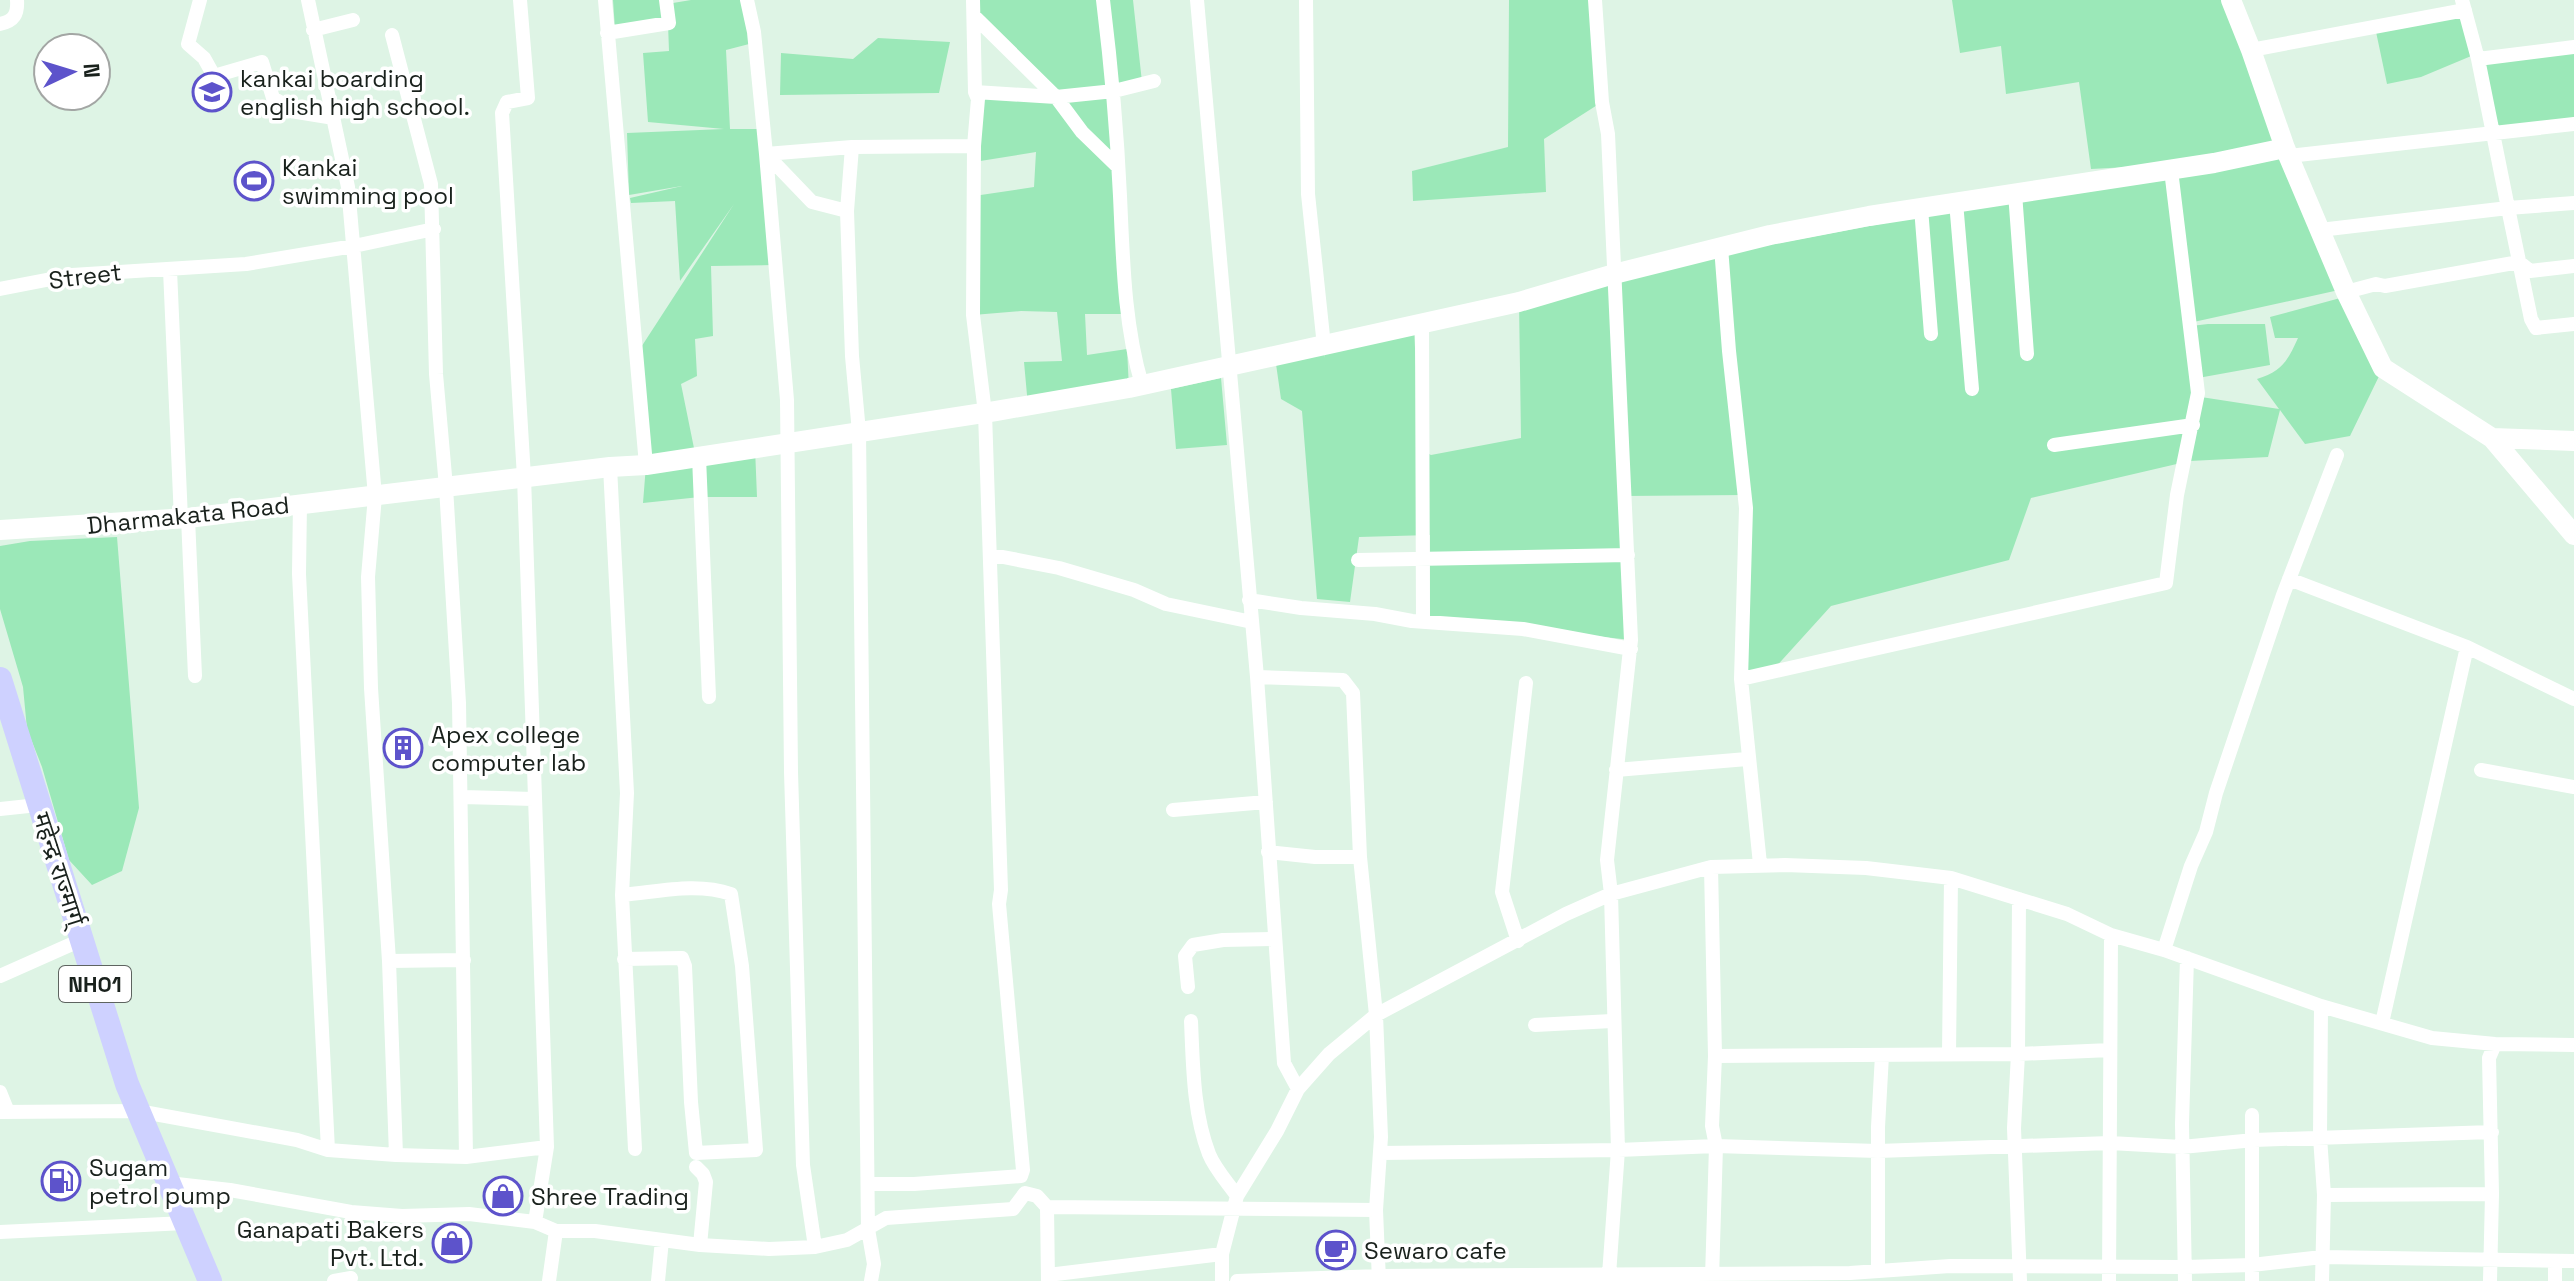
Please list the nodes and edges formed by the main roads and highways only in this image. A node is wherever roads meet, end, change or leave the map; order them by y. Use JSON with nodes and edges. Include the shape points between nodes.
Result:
{"nodes":[{"id":1,"x":0,"y":679,"type":"edge"},
{"id":2,"x":210,"y":1281,"type":"edge"}],
"edges":[{"from":1,"to":2,"type":"highway","name":"महेन्द्र राज्मार्ग्","number":"NH01","via":[[127,1084]]}]}
